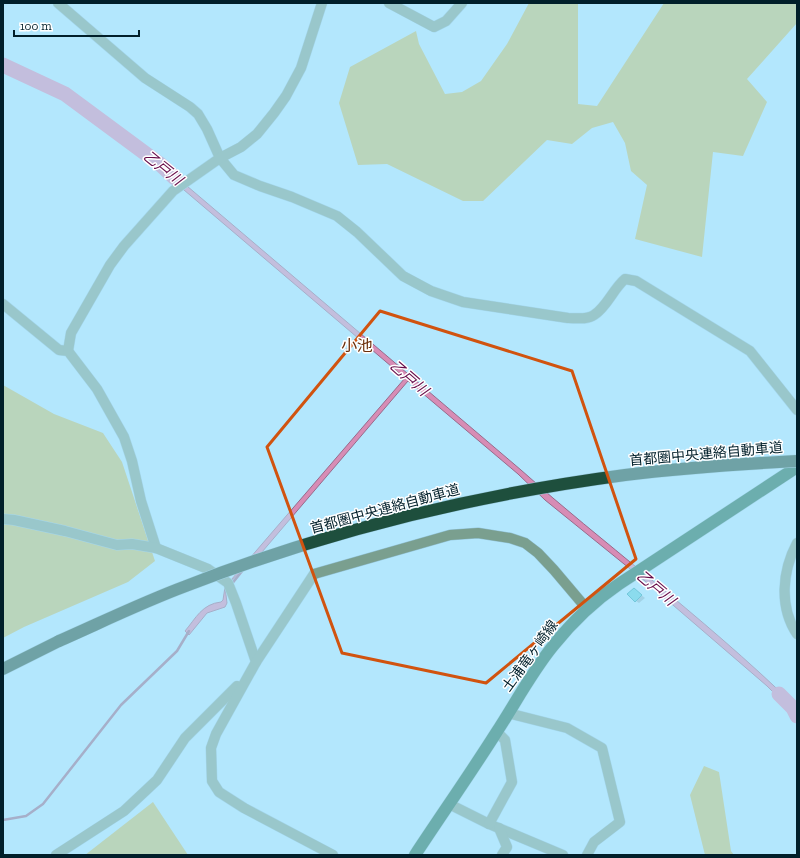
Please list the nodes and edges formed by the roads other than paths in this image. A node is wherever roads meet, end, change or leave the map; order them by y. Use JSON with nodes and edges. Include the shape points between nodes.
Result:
{"nodes":[{"id":1,"x":58,"y":3,"type":"edge"},
{"id":2,"x":322,"y":3,"type":"edge"},
{"id":3,"x":389,"y":3,"type":"edge"},
{"id":4,"x":462,"y":3,"type":"edge"},
{"id":5,"x":220,"y":158,"type":"junction"},
{"id":6,"x":3,"y":304,"type":"edge"},
{"id":7,"x":68,"y":351,"type":"junction"},
{"id":8,"x":797,"y":410,"type":"edge"},
{"id":9,"x":797,"y":461,"type":"edge"},
{"id":10,"x":797,"y":466,"type":"edge"},
{"id":11,"x":3,"y":520,"type":"edge"},
{"id":12,"x":797,"y":543,"type":"edge"},
{"id":13,"x":156,"y":548,"type":"junction"},
{"id":14,"x":587,"y":609,"type":"junction"},
{"id":15,"x":797,"y":634,"type":"edge"},
{"id":16,"x":256,"y":662,"type":"junction"},
{"id":17,"x":3,"y":669,"type":"edge"},
{"id":18,"x":246,"y":678,"type":"junction"},
{"id":19,"x":508,"y":713,"type":"junction"},
{"id":20,"x":497,"y":732,"type":"junction"},
{"id":21,"x":449,"y":804,"type":"junction"},
{"id":22,"x":489,"y":824,"type":"junction"},
{"id":23,"x":500,"y":828,"type":"junction"},
{"id":24,"x":56,"y":855,"type":"edge"},
{"id":25,"x":332,"y":855,"type":"edge"},
{"id":26,"x":415,"y":855,"type":"edge"},
{"id":27,"x":502,"y":855,"type":"edge"},
{"id":28,"x":562,"y":855,"type":"edge"},
{"id":29,"x":588,"y":855,"type":"edge"}],
"edges":[{"from":1,"to":5,"type":"street","via":[[145,78],[198,114]]},
{"from":2,"to":5,"type":"street","via":[[301,68],[286,96],[257,134],[241,147]]},
{"from":3,"to":4,"type":"street","via":[[434,27],[446,21]]},
{"from":5,"to":7,"type":"street","via":[[174,192],[124,246],[71,333]]},
{"from":5,"to":8,"type":"street","via":[[234,174],[337,216],[403,276],[445,297],[548,315],[583,318],[593,316],[625,279],[636,280],[750,351]]},
{"from":6,"to":7,"type":"street","via":[[59,350]]},
{"from":7,"to":13,"type":"street","via":[[97,389],[124,437]]},
{"from":9,"to":17,"type":"highway","name":"首都圏中央連絡自動車道","bridge":true,"via":[[692,468],[551,486],[479,500],[331,537],[235,568],[173,592],[59,641]]},
{"from":10,"to":14,"type":"main road","name":"土浦竜ヶ崎線","via":[[604,594]]},
{"from":11,"to":13,"type":"street","via":[[65,531],[117,545],[132,544]]},
{"from":12,"to":15,"type":"street","via":[[784,584],[789,617]]},
{"from":13,"to":16,"type":"street","via":[[208,569],[228,582]]},
{"from":14,"to":16,"type":"street","via":[[538,553],[525,543],[478,533],[450,535],[314,574]]},
{"from":14,"to":19,"type":"main road","name":"土浦竜ヶ崎線","via":[[552,646]]},
{"from":16,"to":18,"type":"street"},
{"from":18,"to":24,"type":"street","via":[[185,738],[157,780],[124,811]]},
{"from":18,"to":25,"type":"street","via":[[211,748],[212,781],[220,792],[244,808]]},
{"from":19,"to":20,"type":"main road","name":"土浦竜ヶ崎線"},
{"from":19,"to":29,"type":"street","via":[[567,728],[602,748],[620,822],[594,842]]},
{"from":20,"to":21,"type":"main road","name":"土浦竜ヶ崎線"},
{"from":20,"to":22,"type":"street","via":[[505,740],[512,782]]},
{"from":21,"to":22,"type":"street"},
{"from":21,"to":26,"type":"main road","name":"土浦竜ヶ崎線"},
{"from":22,"to":23,"type":"street"},
{"from":23,"to":27,"type":"street","via":[[507,847]]},
{"from":23,"to":28,"type":"street"}]}
